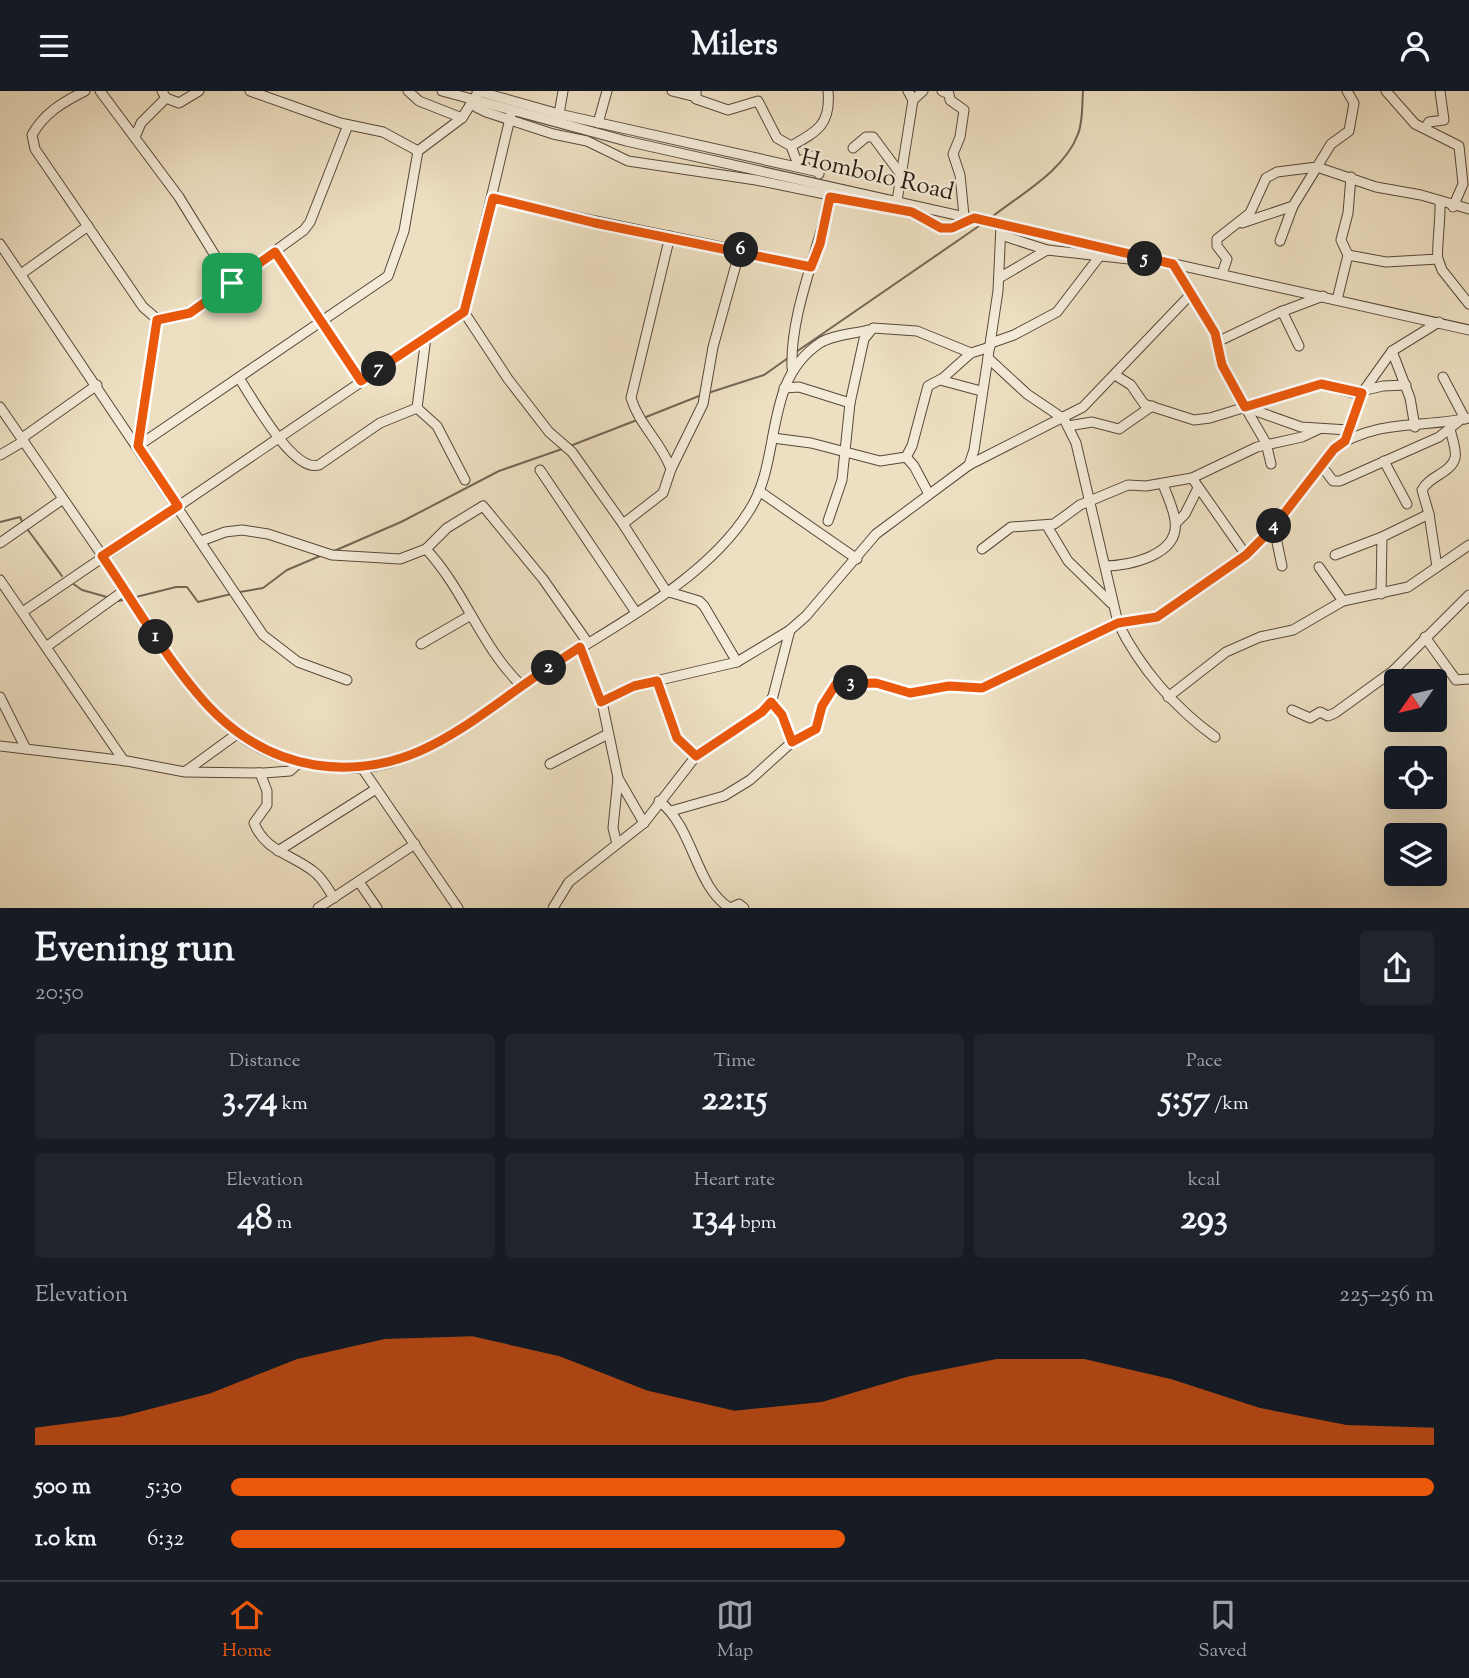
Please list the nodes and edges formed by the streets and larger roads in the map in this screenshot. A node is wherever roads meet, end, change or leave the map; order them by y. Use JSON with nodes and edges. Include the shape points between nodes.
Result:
{"nodes":[{"id":1,"x":85,"y":91,"type":"edge"},
{"id":2,"x":100,"y":91,"type":"edge"},
{"id":3,"x":199,"y":91,"type":"edge"},
{"id":4,"x":250,"y":91,"type":"edge"},
{"id":5,"x":408,"y":91,"type":"edge"},
{"id":6,"x":442,"y":91,"type":"edge"},
{"id":7,"x":562,"y":91,"type":"edge"},
{"id":8,"x":607,"y":91,"type":"edge"},
{"id":9,"x":673,"y":91,"type":"edge"},
{"id":10,"x":761,"y":91,"type":"edge"},
{"id":11,"x":828,"y":91,"type":"edge"},
{"id":12,"x":923,"y":91,"type":"edge"},
{"id":13,"x":942,"y":91,"type":"edge"},
{"id":14,"x":1347,"y":91,"type":"edge"},
{"id":15,"x":1386,"y":91,"type":"edge"},
{"id":16,"x":1440,"y":91,"type":"edge"},
{"id":17,"x":264,"y":93,"type":"edge"},
{"id":18,"x":477,"y":93,"type":"edge"},
{"id":19,"x":164,"y":94,"type":"edge"},
{"id":20,"x":696,"y":94,"type":"edge"},
{"id":21,"x":911,"y":96,"type":"edge"},
{"id":22,"x":755,"y":100,"type":"junction"},
{"id":23,"x":512,"y":110,"type":"junction"},
{"id":24,"x":462,"y":118,"type":"junction"},
{"id":25,"x":558,"y":118,"type":"junction"},
{"id":26,"x":510,"y":121,"type":"junction"},
{"id":27,"x":598,"y":123,"type":"junction"},
{"id":28,"x":348,"y":125,"type":"junction"},
{"id":29,"x":1425,"y":128,"type":"junction"},
{"id":30,"x":553,"y":134,"type":"junction"},
{"id":31,"x":135,"y":137,"type":"junction"},
{"id":32,"x":792,"y":146,"type":"junction"},
{"id":33,"x":853,"y":148,"type":"dead end"},
{"id":34,"x":418,"y":151,"type":"junction"},
{"id":35,"x":1317,"y":167,"type":"junction"},
{"id":36,"x":819,"y":172,"type":"junction"},
{"id":37,"x":902,"y":176,"type":"junction"},
{"id":38,"x":1351,"y":177,"type":"junction"},
{"id":39,"x":822,"y":183,"type":"junction"},
{"id":40,"x":830,"y":197,"type":"junction"},
{"id":41,"x":493,"y":198,"type":"junction"},
{"id":42,"x":897,"y":201,"type":"junction"},
{"id":43,"x":1440,"y":202,"type":"junction"},
{"id":44,"x":1293,"y":205,"type":"junction"},
{"id":45,"x":1453,"y":207,"type":"junction"},
{"id":46,"x":1469,"y":209,"type":"edge"},
{"id":47,"x":969,"y":217,"type":"junction"},
{"id":48,"x":1241,"y":223,"type":"junction"},
{"id":49,"x":88,"y":226,"type":"junction"},
{"id":50,"x":1001,"y":230,"type":"junction"},
{"id":51,"x":670,"y":236,"type":"junction"},
{"id":52,"x":1280,"y":240,"type":"dead end"},
{"id":53,"x":0,"y":244,"type":"edge"},
{"id":54,"x":740,"y":250,"type":"junction"},
{"id":55,"x":1047,"y":250,"type":"junction"},
{"id":56,"x":275,"y":252,"type":"junction"},
{"id":57,"x":1348,"y":255,"type":"junction"},
{"id":58,"x":1099,"y":257,"type":"junction"},
{"id":59,"x":1145,"y":259,"type":"junction"},
{"id":60,"x":1438,"y":259,"type":"junction"},
{"id":61,"x":1173,"y":264,"type":"junction"},
{"id":62,"x":811,"y":267,"type":"junction"},
{"id":63,"x":21,"y":274,"type":"junction"},
{"id":64,"x":1222,"y":274,"type":"junction"},
{"id":65,"x":999,"y":278,"type":"junction"},
{"id":66,"x":232,"y":283,"type":"junction"},
{"id":67,"x":1191,"y":294,"type":"junction"},
{"id":68,"x":1323,"y":296,"type":"junction"},
{"id":69,"x":1337,"y":300,"type":"junction"},
{"id":70,"x":1469,"y":303,"type":"edge"},
{"id":71,"x":1282,"y":311,"type":"junction"},
{"id":72,"x":464,"y":312,"type":"junction"},
{"id":73,"x":157,"y":320,"type":"junction"},
{"id":74,"x":323,"y":322,"type":"junction"},
{"id":75,"x":1439,"y":323,"type":"junction"},
{"id":76,"x":868,"y":330,"type":"junction"},
{"id":77,"x":1469,"y":330,"type":"edge"},
{"id":78,"x":426,"y":337,"type":"junction"},
{"id":79,"x":1217,"y":342,"type":"junction"},
{"id":80,"x":990,"y":345,"type":"junction"},
{"id":81,"x":1299,"y":346,"type":"dead end"},
{"id":82,"x":1392,"y":351,"type":"junction"},
{"id":83,"x":971,"y":353,"type":"junction"},
{"id":84,"x":988,"y":358,"type":"junction"},
{"id":85,"x":792,"y":363,"type":"junction"},
{"id":86,"x":1115,"y":375,"type":"junction"},
{"id":87,"x":1443,"y":377,"type":"dead end"},
{"id":88,"x":239,"y":379,"type":"junction"},
{"id":89,"x":940,"y":380,"type":"junction"},
{"id":90,"x":361,"y":381,"type":"junction"},
{"id":91,"x":97,"y":385,"type":"junction"},
{"id":92,"x":1406,"y":386,"type":"junction"},
{"id":93,"x":784,"y":388,"type":"junction"},
{"id":94,"x":981,"y":391,"type":"junction"},
{"id":95,"x":1362,"y":393,"type":"junction"},
{"id":96,"x":850,"y":403,"type":"junction"},
{"id":97,"x":1152,"y":406,"type":"junction"},
{"id":98,"x":0,"y":407,"type":"edge"},
{"id":99,"x":1245,"y":407,"type":"junction"},
{"id":100,"x":417,"y":408,"type":"junction"},
{"id":101,"x":1465,"y":419,"type":"edge"},
{"id":102,"x":1066,"y":422,"type":"junction"},
{"id":103,"x":1415,"y":427,"type":"junction"},
{"id":104,"x":1319,"y":429,"type":"junction"},
{"id":105,"x":1450,"y":429,"type":"junction"},
{"id":106,"x":1348,"y":430,"type":"junction"},
{"id":107,"x":278,"y":436,"type":"junction"},
{"id":108,"x":773,"y":438,"type":"junction"},
{"id":109,"x":23,"y":440,"type":"junction"},
{"id":110,"x":1345,"y":441,"type":"junction"},
{"id":111,"x":1266,"y":443,"type":"junction"},
{"id":112,"x":138,"y":446,"type":"junction"},
{"id":113,"x":684,"y":447,"type":"junction"},
{"id":114,"x":664,"y":449,"type":"junction"},
{"id":115,"x":843,"y":451,"type":"junction"},
{"id":116,"x":0,"y":455,"type":"edge"},
{"id":117,"x":906,"y":457,"type":"junction"},
{"id":118,"x":1384,"y":461,"type":"junction"},
{"id":119,"x":1271,"y":464,"type":"dead end"},
{"id":120,"x":969,"y":465,"type":"junction"},
{"id":121,"x":1321,"y":465,"type":"junction"},
{"id":122,"x":671,"y":468,"type":"junction"},
{"id":123,"x":540,"y":470,"type":"dead end"},
{"id":124,"x":1192,"y":478,"type":"junction"},
{"id":125,"x":465,"y":479,"type":"dead end"},
{"id":126,"x":1163,"y":484,"type":"junction"},
{"id":127,"x":1198,"y":488,"type":"junction"},
{"id":128,"x":759,"y":491,"type":"junction"},
{"id":129,"x":929,"y":494,"type":"junction"},
{"id":130,"x":63,"y":499,"type":"junction"},
{"id":131,"x":1089,"y":501,"type":"junction"},
{"id":132,"x":1407,"y":504,"type":"dead end"},
{"id":133,"x":178,"y":506,"type":"junction"},
{"id":134,"x":1429,"y":514,"type":"junction"},
{"id":135,"x":828,"y":521,"type":"dead end"},
{"id":136,"x":1176,"y":523,"type":"junction"},
{"id":137,"x":623,"y":524,"type":"junction"},
{"id":138,"x":1047,"y":526,"type":"junction"},
{"id":139,"x":1273,"y":528,"type":"junction"},
{"id":140,"x":1382,"y":537,"type":"junction"},
{"id":141,"x":201,"y":541,"type":"junction"},
{"id":142,"x":0,"y":543,"type":"edge"},
{"id":143,"x":1469,"y":545,"type":"edge"},
{"id":144,"x":426,"y":549,"type":"junction"},
{"id":145,"x":982,"y":549,"type":"dead end"},
{"id":146,"x":1246,"y":555,"type":"junction"},
{"id":147,"x":1335,"y":555,"type":"dead end"},
{"id":148,"x":102,"y":556,"type":"junction"},
{"id":149,"x":857,"y":559,"type":"junction"},
{"id":150,"x":1105,"y":566,"type":"junction"},
{"id":151,"x":1282,"y":566,"type":"dead end"},
{"id":152,"x":1318,"y":567,"type":"dead end"},
{"id":153,"x":1437,"y":567,"type":"junction"},
{"id":154,"x":0,"y":580,"type":"edge"},
{"id":155,"x":125,"y":590,"type":"junction"},
{"id":156,"x":666,"y":591,"type":"junction"},
{"id":157,"x":1381,"y":594,"type":"junction"},
{"id":158,"x":1469,"y":595,"type":"edge"},
{"id":159,"x":1343,"y":601,"type":"junction"},
{"id":160,"x":1111,"y":603,"type":"junction"},
{"id":161,"x":24,"y":611,"type":"junction"},
{"id":162,"x":635,"y":611,"type":"junction"},
{"id":163,"x":471,"y":615,"type":"junction"},
{"id":164,"x":1118,"y":623,"type":"junction"},
{"id":165,"x":790,"y":630,"type":"junction"},
{"id":166,"x":1425,"y":638,"type":"junction"},
{"id":167,"x":421,"y":644,"type":"dead end"},
{"id":168,"x":584,"y":645,"type":"junction"},
{"id":169,"x":46,"y":647,"type":"junction"},
{"id":170,"x":737,"y":662,"type":"junction"},
{"id":171,"x":347,"y":680,"type":"dead end"},
{"id":172,"x":1469,"y":680,"type":"edge"},
{"id":173,"x":657,"y":681,"type":"junction"},
{"id":174,"x":522,"y":686,"type":"junction"},
{"id":175,"x":0,"y":697,"type":"edge"},
{"id":176,"x":1168,"y":697,"type":"junction"},
{"id":177,"x":601,"y":702,"type":"junction"},
{"id":178,"x":771,"y":702,"type":"junction"},
{"id":179,"x":1292,"y":710,"type":"dead end"},
{"id":180,"x":237,"y":734,"type":"junction"},
{"id":181,"x":608,"y":734,"type":"junction"},
{"id":182,"x":1215,"y":737,"type":"dead end"},
{"id":183,"x":792,"y":742,"type":"junction"},
{"id":184,"x":0,"y":746,"type":"edge"},
{"id":185,"x":26,"y":749,"type":"junction"},
{"id":186,"x":696,"y":756,"type":"junction"},
{"id":187,"x":124,"y":761,"type":"junction"},
{"id":188,"x":299,"y":762,"type":"junction"},
{"id":189,"x":551,"y":764,"type":"dead end"},
{"id":190,"x":362,"y":768,"type":"junction"},
{"id":191,"x":184,"y":772,"type":"junction"},
{"id":192,"x":260,"y":773,"type":"junction"},
{"id":193,"x":618,"y":778,"type":"junction"},
{"id":194,"x":376,"y":789,"type":"junction"},
{"id":195,"x":659,"y":801,"type":"junction"},
{"id":196,"x":671,"y":811,"type":"junction"},
{"id":197,"x":644,"y":823,"type":"junction"},
{"id":198,"x":295,"y":841,"type":"junction"},
{"id":199,"x":415,"y":844,"type":"junction"},
{"id":200,"x":617,"y":844,"type":"junction"},
{"id":201,"x":278,"y":851,"type":"junction"},
{"id":202,"x":299,"y":864,"type":"junction"},
{"id":203,"x":359,"y":882,"type":"junction"},
{"id":204,"x":334,"y":898,"type":"junction"},
{"id":205,"x":318,"y":908,"type":"edge"},
{"id":206,"x":377,"y":908,"type":"edge"},
{"id":207,"x":458,"y":908,"type":"edge"},
{"id":208,"x":551,"y":908,"type":"edge"},
{"id":209,"x":730,"y":908,"type":"edge"},
{"id":210,"x":744,"y":908,"type":"edge"}],
"edges":[{"from":1,"to":49,"type":"street","via":[[45,115],[32,135],[39,155]]},
{"from":2,"to":31,"type":"street"},
{"from":3,"to":19,"type":"street","via":[[178,103]]},
{"from":4,"to":17,"type":"street"},
{"from":5,"to":24,"type":"street","via":[[419,101]]},
{"from":6,"to":18,"type":"street","name":"Hombolo Road"},
{"from":7,"to":25,"type":"street"},
{"from":8,"to":27,"type":"street"},
{"from":9,"to":20,"type":"street"},
{"from":10,"to":22,"type":"street"},
{"from":11,"to":32,"type":"street","via":[[829,115]]},
{"from":12,"to":21,"type":"street"},
{"from":13,"to":47,"type":"street","via":[[964,110],[953,154]]},
{"from":14,"to":35,"type":"street","via":[[1354,103],[1349,131],[1331,143]]},
{"from":15,"to":29,"type":"street","via":[[1415,124]]},
{"from":16,"to":29,"type":"street","via":[[1444,120]]},
{"from":17,"to":28,"type":"street"},
{"from":18,"to":23,"type":"street","name":"Hombolo Road"},
{"from":18,"to":24,"type":"street"},
{"from":18,"to":25,"type":"street"},
{"from":18,"to":26,"type":"street","via":[[476,107]]},
{"from":19,"to":31,"type":"street"},
{"from":20,"to":22,"type":"street","via":[[701,103],[729,110]]},
{"from":21,"to":37,"type":"street"},
{"from":22,"to":32,"type":"street","via":[[765,109],[777,138]]},
{"from":23,"to":25,"type":"street","name":"Hombolo Road"},
{"from":23,"to":26,"type":"street"},
{"from":24,"to":34,"type":"street"},
{"from":25,"to":27,"type":"street"},
{"from":25,"to":30,"type":"street"},
{"from":25,"to":39,"type":"street","name":"Hombolo Road"},
{"from":26,"to":30,"type":"street"},
{"from":26,"to":41,"type":"street"},
{"from":27,"to":36,"type":"street"},
{"from":28,"to":34,"type":"street","via":[[383,132]]},
{"from":28,"to":56,"type":"street","via":[[310,222]]},
{"from":29,"to":45,"type":"street","via":[[1451,139],[1462,150],[1464,184]]},
{"from":30,"to":40,"type":"street","via":[[587,141],[628,162],[766,182]]},
{"from":31,"to":66,"type":"street"},
{"from":32,"to":36,"type":"street","via":[[797,162],[812,156]]},
{"from":33,"to":37,"type":"street","via":[[873,137]]},
{"from":34,"to":74,"type":"street","via":[[404,232],[391,273]]},
{"from":35,"to":38,"type":"street"},
{"from":35,"to":44,"type":"street"},
{"from":35,"to":48,"type":"street","via":[[1277,172],[1266,178]]},
{"from":36,"to":39,"type":"street"},
{"from":37,"to":42,"type":"street"},
{"from":38,"to":43,"type":"street"},
{"from":38,"to":57,"type":"street","via":[[1349,213],[1341,240]]},
{"from":39,"to":42,"type":"street","name":"Hombolo Road"},
{"from":40,"to":47,"type":"street","via":[[912,212],[941,228],[952,228]]},
{"from":40,"to":62,"type":"street"},
{"from":41,"to":51,"type":"street"},
{"from":41,"to":72,"type":"street"},
{"from":42,"to":47,"type":"street","name":"Hombolo Road"},
{"from":43,"to":45,"type":"street"},
{"from":43,"to":60,"type":"street"},
{"from":44,"to":48,"type":"street"},
{"from":44,"to":52,"type":"street"},
{"from":45,"to":46,"type":"street"},
{"from":47,"to":50,"type":"street","name":"Hombolo Road"},
{"from":48,"to":64,"type":"street","via":[[1216,242],[1227,260]]},
{"from":49,"to":63,"type":"street"},
{"from":49,"to":73,"type":"street"},
{"from":50,"to":55,"type":"street"},
{"from":50,"to":59,"type":"street","name":"Hombolo Road"},
{"from":50,"to":65,"type":"street"},
{"from":51,"to":54,"type":"street"},
{"from":51,"to":114,"type":"street","via":[[631,398],[640,419]]},
{"from":53,"to":63,"type":"street"},
{"from":54,"to":62,"type":"street"},
{"from":54,"to":113,"type":"street","via":[[703,404]]},
{"from":55,"to":58,"type":"street"},
{"from":55,"to":65,"type":"street"},
{"from":56,"to":66,"type":"street"},
{"from":56,"to":74,"type":"street"},
{"from":57,"to":60,"type":"street","via":[[1386,262]]},
{"from":57,"to":69,"type":"street"},
{"from":58,"to":59,"type":"street"},
{"from":58,"to":80,"type":"street","via":[[1056,312]]},
{"from":59,"to":61,"type":"street","name":"Hombolo Road"},
{"from":60,"to":70,"type":"street"},
{"from":61,"to":64,"type":"street","name":"Hombolo Road"},
{"from":61,"to":67,"type":"street"},
{"from":62,"to":85,"type":"street","via":[[790,348]]},
{"from":63,"to":91,"type":"street"},
{"from":64,"to":68,"type":"street","name":"Hombolo Road"},
{"from":65,"to":80,"type":"street"},
{"from":66,"to":73,"type":"street","via":[[190,313]]},
{"from":67,"to":79,"type":"street"},
{"from":67,"to":86,"type":"street"},
{"from":68,"to":69,"type":"street","name":"Hombolo Road"},
{"from":68,"to":71,"type":"street"},
{"from":69,"to":75,"type":"street","name":"Hombolo Road"},
{"from":71,"to":79,"type":"street"},
{"from":71,"to":81,"type":"street"},
{"from":72,"to":78,"type":"street"},
{"from":72,"to":137,"type":"street","via":[[508,379],[568,449]]},
{"from":73,"to":112,"type":"street"},
{"from":74,"to":88,"type":"street"},
{"from":74,"to":90,"type":"street"},
{"from":75,"to":77,"type":"street","name":"Hombolo Road"},
{"from":75,"to":82,"type":"street"},
{"from":76,"to":83,"type":"street","via":[[885,326],[918,331]]},
{"from":76,"to":85,"type":"street","via":[[821,342]]},
{"from":76,"to":96,"type":"street"},
{"from":78,"to":90,"type":"street"},
{"from":78,"to":100,"type":"street"},
{"from":79,"to":99,"type":"street","via":[[1225,373]]},
{"from":80,"to":83,"type":"street"},
{"from":80,"to":84,"type":"street"},
{"from":82,"to":92,"type":"street"},
{"from":82,"to":95,"type":"street"},
{"from":83,"to":89,"type":"street"},
{"from":84,"to":94,"type":"street"},
{"from":84,"to":102,"type":"street"},
{"from":85,"to":93,"type":"street"},
{"from":86,"to":97,"type":"street"},
{"from":86,"to":102,"type":"street"},
{"from":87,"to":101,"type":"street"},
{"from":88,"to":107,"type":"street"},
{"from":88,"to":112,"type":"street"},
{"from":89,"to":94,"type":"street"},
{"from":89,"to":117,"type":"street","via":[[928,386]]},
{"from":90,"to":107,"type":"street"},
{"from":91,"to":109,"type":"street"},
{"from":91,"to":112,"type":"street"},
{"from":92,"to":95,"type":"street","via":[[1382,386]]},
{"from":92,"to":103,"type":"street"},
{"from":93,"to":96,"type":"street","via":[[799,387]]},
{"from":93,"to":108,"type":"street"},
{"from":94,"to":120,"type":"street"},
{"from":95,"to":99,"type":"street","via":[[1321,384]]},
{"from":95,"to":106,"type":"street"},
{"from":96,"to":115,"type":"street"},
{"from":97,"to":99,"type":"street","via":[[1194,420]]},
{"from":97,"to":102,"type":"street","via":[[1119,429]]},
{"from":98,"to":109,"type":"street"},
{"from":99,"to":104,"type":"street"},
{"from":99,"to":111,"type":"street"},
{"from":100,"to":107,"type":"street","via":[[380,423],[316,467],[302,464]]},
{"from":100,"to":125,"type":"street","via":[[437,426]]},
{"from":101,"to":103,"type":"street"},
{"from":101,"to":105,"type":"street"},
{"from":102,"to":120,"type":"street"},
{"from":102,"to":131,"type":"street","via":[[1079,451]]},
{"from":103,"to":110,"type":"street","via":[[1373,429]]},
{"from":104,"to":106,"type":"street"},
{"from":104,"to":111,"type":"street"},
{"from":105,"to":118,"type":"street"},
{"from":105,"to":134,"type":"street","via":[[1456,457],[1422,491]]},
{"from":106,"to":110,"type":"street"},
{"from":107,"to":133,"type":"street"},
{"from":108,"to":115,"type":"street"},
{"from":108,"to":128,"type":"street"},
{"from":109,"to":116,"type":"street"},
{"from":109,"to":130,"type":"street"},
{"from":110,"to":121,"type":"street"},
{"from":111,"to":119,"type":"street"},
{"from":111,"to":124,"type":"street"},
{"from":112,"to":133,"type":"street"},
{"from":113,"to":114,"type":"street"},
{"from":113,"to":122,"type":"street"},
{"from":114,"to":122,"type":"street"},
{"from":115,"to":117,"type":"street","via":[[880,461]]},
{"from":115,"to":135,"type":"street","via":[[842,480]]},
{"from":117,"to":129,"type":"street"},
{"from":118,"to":121,"type":"street","via":[[1334,482]]},
{"from":118,"to":132,"type":"street"},
{"from":120,"to":129,"type":"street"},
{"from":121,"to":139,"type":"street"},
{"from":122,"to":137,"type":"street","via":[[663,493]]},
{"from":123,"to":162,"type":"street"},
{"from":124,"to":126,"type":"street"},
{"from":124,"to":127,"type":"street"},
{"from":126,"to":131,"type":"street","via":[[1128,485]]},
{"from":126,"to":136,"type":"street"},
{"from":127,"to":136,"type":"street"},
{"from":127,"to":146,"type":"street"},
{"from":128,"to":149,"type":"street"},
{"from":128,"to":156,"type":"street","via":[[748,513],[715,553]]},
{"from":129,"to":149,"type":"street","via":[[876,534]]},
{"from":130,"to":142,"type":"street"},
{"from":130,"to":148,"type":"street"},
{"from":131,"to":138,"type":"street"},
{"from":131,"to":150,"type":"street"},
{"from":133,"to":141,"type":"street"},
{"from":133,"to":148,"type":"street"},
{"from":134,"to":140,"type":"street"},
{"from":134,"to":153,"type":"street"},
{"from":136,"to":150,"type":"street","via":[[1161,550],[1121,567]]},
{"from":137,"to":156,"type":"street"},
{"from":138,"to":145,"type":"street","via":[[1013,526]]},
{"from":138,"to":160,"type":"street","via":[[1068,561]]},
{"from":139,"to":146,"type":"street"},
{"from":139,"to":151,"type":"street"},
{"from":140,"to":147,"type":"street"},
{"from":140,"to":157,"type":"street"},
{"from":141,"to":144,"type":"street","via":[[242,530],[332,555],[400,559]]},
{"from":141,"to":171,"type":"street","via":[[268,641],[298,662]]},
{"from":143,"to":153,"type":"street"},
{"from":144,"to":163,"type":"street","via":[[458,589]]},
{"from":144,"to":168,"type":"street","via":[[447,528],[483,506],[543,579]]},
{"from":146,"to":164,"type":"street","via":[[1162,615]]},
{"from":148,"to":155,"type":"street"},
{"from":148,"to":161,"type":"street"},
{"from":149,"to":165,"type":"street"},
{"from":150,"to":160,"type":"street"},
{"from":152,"to":159,"type":"street"},
{"from":153,"to":157,"type":"street","via":[[1408,587]]},
{"from":154,"to":161,"type":"street"},
{"from":155,"to":169,"type":"street"},
{"from":155,"to":180,"type":"street","via":[[188,682]]},
{"from":156,"to":162,"type":"street"},
{"from":156,"to":170,"type":"street","via":[[704,606]]},
{"from":157,"to":159,"type":"street"},
{"from":158,"to":166,"type":"street"},
{"from":159,"to":176,"type":"street","via":[[1293,630],[1260,637],[1226,652]]},
{"from":160,"to":164,"type":"street"},
{"from":161,"to":169,"type":"street"},
{"from":162,"to":168,"type":"street"},
{"from":163,"to":167,"type":"street"},
{"from":163,"to":174,"type":"street","via":[[500,662]]},
{"from":164,"to":176,"type":"street","via":[[1130,648]]},
{"from":164,"to":183,"type":"street","via":[[982,688],[949,686],[910,693],[876,683],[836,684],[822,706],[816,729]]},
{"from":165,"to":170,"type":"street"},
{"from":165,"to":178,"type":"street"},
{"from":166,"to":172,"type":"street","via":[[1456,680]]},
{"from":166,"to":179,"type":"street","via":[[1393,671],[1335,713],[1320,712],[1310,718]]},
{"from":168,"to":174,"type":"street"},
{"from":168,"to":177,"type":"street"},
{"from":169,"to":187,"type":"street"},
{"from":170,"to":173,"type":"street"},
{"from":173,"to":177,"type":"street"},
{"from":173,"to":186,"type":"street","via":[[677,738]]},
{"from":174,"to":190,"type":"street","via":[[436,744]]},
{"from":175,"to":185,"type":"street"},
{"from":176,"to":182,"type":"street"},
{"from":177,"to":181,"type":"street"},
{"from":178,"to":183,"type":"street","via":[[782,715]]},
{"from":178,"to":186,"type":"street"},
{"from":180,"to":188,"type":"street"},
{"from":180,"to":191,"type":"street"},
{"from":181,"to":189,"type":"street"},
{"from":181,"to":193,"type":"street"},
{"from":183,"to":196,"type":"street","via":[[750,780],[724,796]]},
{"from":184,"to":185,"type":"street"},
{"from":185,"to":187,"type":"street"},
{"from":186,"to":195,"type":"street"},
{"from":187,"to":191,"type":"street"},
{"from":188,"to":190,"type":"street"},
{"from":188,"to":192,"type":"street","via":[[290,771]]},
{"from":190,"to":194,"type":"street"},
{"from":191,"to":192,"type":"street"},
{"from":192,"to":201,"type":"street","via":[[267,805],[254,823],[267,845]]},
{"from":193,"to":197,"type":"street"},
{"from":193,"to":200,"type":"street","via":[[613,828]]},
{"from":194,"to":198,"type":"street"},
{"from":194,"to":199,"type":"street"},
{"from":195,"to":196,"type":"street"},
{"from":195,"to":197,"type":"street"},
{"from":196,"to":209,"type":"street","via":[[707,882]]},
{"from":197,"to":200,"type":"street"},
{"from":198,"to":201,"type":"street"},
{"from":198,"to":202,"type":"street"},
{"from":199,"to":203,"type":"street"},
{"from":199,"to":207,"type":"street"},
{"from":200,"to":208,"type":"street","via":[[569,882]]},
{"from":201,"to":202,"type":"street"},
{"from":202,"to":204,"type":"street","via":[[315,872]]},
{"from":203,"to":204,"type":"street"},
{"from":203,"to":206,"type":"street"},
{"from":204,"to":205,"type":"street"},
{"from":209,"to":210,"type":"street"}]}
